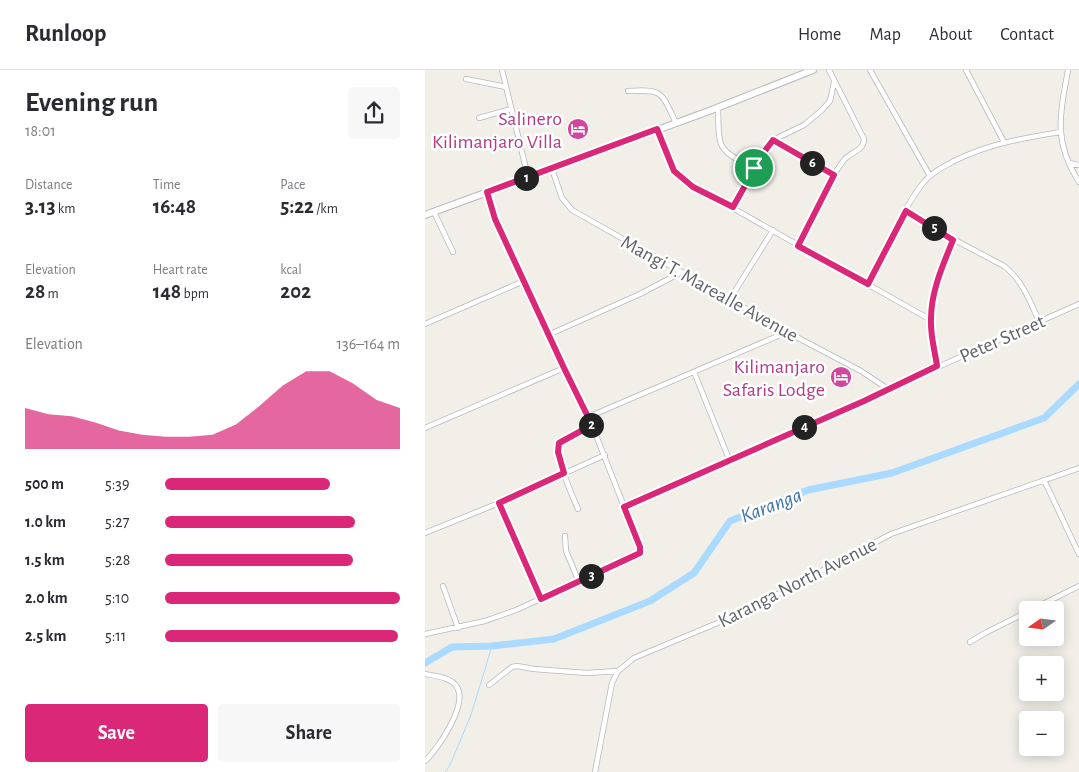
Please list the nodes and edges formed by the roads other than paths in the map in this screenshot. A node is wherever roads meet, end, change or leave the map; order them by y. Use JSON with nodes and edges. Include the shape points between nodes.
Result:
{"nodes":[{"id":1,"x":502,"y":70,"type":"edge"},
{"id":2,"x":813,"y":70,"type":"edge"},
{"id":3,"x":829,"y":70,"type":"edge"},
{"id":4,"x":870,"y":70,"type":"edge"},
{"id":5,"x":966,"y":70,"type":"edge"},
{"id":6,"x":1069,"y":70,"type":"edge"},
{"id":7,"x":466,"y":79,"type":"dead end"},
{"id":8,"x":834,"y":82,"type":"junction"},
{"id":9,"x":506,"y":87,"type":"junction"},
{"id":10,"x":628,"y":91,"type":"dead end"},
{"id":11,"x":718,"y":107,"type":"junction"},
{"id":12,"x":511,"y":109,"type":"junction"},
{"id":13,"x":479,"y":118,"type":"dead end"},
{"id":14,"x":676,"y":123,"type":"junction"},
{"id":15,"x":657,"y":129,"type":"junction"},
{"id":16,"x":1060,"y":132,"type":"junction"},
{"id":17,"x":773,"y":140,"type":"junction"},
{"id":18,"x":1004,"y":142,"type":"junction"},
{"id":19,"x":1069,"y":163,"type":"junction"},
{"id":20,"x":1079,"y":165,"type":"edge"},
{"id":21,"x":754,"y":168,"type":"junction"},
{"id":22,"x":552,"y":169,"type":"junction"},
{"id":23,"x":834,"y":175,"type":"junction"},
{"id":24,"x":930,"y":176,"type":"junction"},
{"id":25,"x":527,"y":177,"type":"junction"},
{"id":26,"x":1079,"y":182,"type":"edge"},
{"id":27,"x":487,"y":192,"type":"junction"},
{"id":28,"x":733,"y":207,"type":"junction"},
{"id":29,"x":906,"y":211,"type":"junction"},
{"id":30,"x":434,"y":212,"type":"junction"},
{"id":31,"x":425,"y":215,"type":"edge"},
{"id":32,"x":773,"y":230,"type":"junction"},
{"id":33,"x":953,"y":240,"type":"junction"},
{"id":34,"x":798,"y":246,"type":"junction"},
{"id":35,"x":453,"y":252,"type":"dead end"},
{"id":36,"x":682,"y":272,"type":"junction"},
{"id":37,"x":524,"y":281,"type":"junction"},
{"id":38,"x":868,"y":284,"type":"junction"},
{"id":39,"x":730,"y":299,"type":"junction"},
{"id":40,"x":1079,"y":304,"type":"edge"},
{"id":41,"x":931,"y":320,"type":"junction"},
{"id":42,"x":1039,"y":321,"type":"junction"},
{"id":43,"x":425,"y":324,"type":"edge"},
{"id":44,"x":787,"y":332,"type":"junction"},
{"id":45,"x":549,"y":335,"type":"junction"},
{"id":46,"x":937,"y":366,"type":"junction"},
{"id":47,"x":564,"y":368,"type":"junction"},
{"id":48,"x":694,"y":372,"type":"junction"},
{"id":49,"x":888,"y":389,"type":"junction"},
{"id":50,"x":588,"y":417,"type":"junction"},
{"id":51,"x":592,"y":425,"type":"junction"},
{"id":52,"x":425,"y":428,"type":"edge"},
{"id":53,"x":605,"y":455,"type":"junction"},
{"id":54,"x":729,"y":459,"type":"junction"},
{"id":55,"x":1079,"y":468,"type":"edge"},
{"id":56,"x":564,"y":473,"type":"junction"},
{"id":57,"x":1044,"y":480,"type":"junction"},
{"id":58,"x":499,"y":503,"type":"junction"},
{"id":59,"x":624,"y":507,"type":"junction"},
{"id":60,"x":578,"y":509,"type":"dead end"},
{"id":61,"x":425,"y":533,"type":"edge"},
{"id":62,"x":565,"y":536,"type":"dead end"},
{"id":63,"x":1079,"y":554,"type":"edge"},
{"id":64,"x":579,"y":582,"type":"junction"},
{"id":65,"x":443,"y":586,"type":"dead end"},
{"id":66,"x":1079,"y":586,"type":"edge"},
{"id":67,"x":541,"y":599,"type":"junction"},
{"id":68,"x":1049,"y":601,"type":"edge"},
{"id":69,"x":1019,"y":616,"type":"edge"},
{"id":70,"x":458,"y":628,"type":"junction"},
{"id":71,"x":425,"y":634,"type":"edge"},
{"id":72,"x":969,"y":642,"type":"dead end"},
{"id":73,"x":618,"y":671,"type":"junction"},
{"id":74,"x":425,"y":674,"type":"edge"},
{"id":75,"x":489,"y":685,"type":"dead end"},
{"id":76,"x":425,"y":761,"type":"edge"},
{"id":77,"x":595,"y":772,"type":"edge"}],
"edges":[{"from":1,"to":9,"type":"street"},
{"from":2,"to":11,"type":"main road"},
{"from":3,"to":8,"type":"street"},
{"from":4,"to":24,"type":"street"},
{"from":5,"to":18,"type":"street"},
{"from":6,"to":16,"type":"street"},
{"from":7,"to":9,"type":"street"},
{"from":8,"to":17,"type":"street","via":[[830,101],[821,111],[797,129]]},
{"from":8,"to":23,"type":"street","via":[[864,143],[846,158]]},
{"from":9,"to":12,"type":"street"},
{"from":10,"to":14,"type":"street","via":[[659,93]]},
{"from":11,"to":14,"type":"main road"},
{"from":11,"to":21,"type":"street","via":[[722,149]]},
{"from":12,"to":13,"type":"street"},
{"from":12,"to":25,"type":"street"},
{"from":14,"to":15,"type":"main road"},
{"from":15,"to":22,"type":"main road"},
{"from":15,"to":28,"type":"street","via":[[674,171],[693,187]]},
{"from":16,"to":18,"type":"street"},
{"from":16,"to":19,"type":"street"},
{"from":17,"to":21,"type":"street"},
{"from":17,"to":23,"type":"street"},
{"from":18,"to":24,"type":"street","via":[[966,155]]},
{"from":19,"to":20,"type":"street"},
{"from":19,"to":26,"type":"street"},
{"from":21,"to":28,"type":"street"},
{"from":22,"to":25,"type":"main road"},
{"from":22,"to":36,"type":"street","name":"Mangi T. Marealle Avenue","via":[[562,198],[572,210]]},
{"from":23,"to":34,"type":"street"},
{"from":24,"to":29,"type":"street"},
{"from":25,"to":27,"type":"main road"},
{"from":27,"to":30,"type":"main road"},
{"from":27,"to":37,"type":"street","via":[[495,219]]},
{"from":28,"to":32,"type":"street"},
{"from":29,"to":33,"type":"street"},
{"from":29,"to":38,"type":"street"},
{"from":30,"to":31,"type":"main road"},
{"from":30,"to":35,"type":"street"},
{"from":32,"to":34,"type":"street"},
{"from":32,"to":39,"type":"street"},
{"from":33,"to":41,"type":"street","via":[[933,297]]},
{"from":33,"to":42,"type":"street","via":[[1011,272],[1022,285]]},
{"from":34,"to":38,"type":"street"},
{"from":36,"to":39,"type":"street","name":"Mangi T. Marealle Avenue"},
{"from":36,"to":45,"type":"street"},
{"from":37,"to":43,"type":"street"},
{"from":37,"to":45,"type":"street"},
{"from":38,"to":41,"type":"street"},
{"from":39,"to":44,"type":"street","name":"Mangi T. Marealle Avenue"},
{"from":40,"to":42,"type":"street","name":"Peter Street"},
{"from":41,"to":46,"type":"street"},
{"from":42,"to":46,"type":"street","name":"Peter Street"},
{"from":44,"to":48,"type":"street"},
{"from":44,"to":49,"type":"street","name":"Mangi T. Marealle Avenue"},
{"from":45,"to":47,"type":"street"},
{"from":46,"to":49,"type":"street","name":"Peter Street"},
{"from":47,"to":50,"type":"street"},
{"from":47,"to":52,"type":"street"},
{"from":48,"to":50,"type":"street"},
{"from":48,"to":54,"type":"street"},
{"from":49,"to":54,"type":"street","name":"Peter Street"},
{"from":50,"to":51,"type":"street"},
{"from":51,"to":53,"type":"street"},
{"from":51,"to":56,"type":"street","via":[[559,443]]},
{"from":53,"to":56,"type":"street"},
{"from":53,"to":59,"type":"street"},
{"from":54,"to":59,"type":"street","name":"Peter Street"},
{"from":55,"to":57,"type":"street","name":"Karanga North Avenue"},
{"from":56,"to":58,"type":"street"},
{"from":56,"to":60,"type":"street"},
{"from":57,"to":63,"type":"street"},
{"from":57,"to":73,"type":"street","name":"Karanga North Avenue","via":[[891,534],[753,608],[634,658]]},
{"from":58,"to":61,"type":"street"},
{"from":58,"to":67,"type":"street"},
{"from":59,"to":64,"type":"street","via":[[640,553]]},
{"from":62,"to":64,"type":"street","via":[[566,552]]},
{"from":64,"to":67,"type":"street"},
{"from":65,"to":70,"type":"street"},
{"from":66,"to":68,"type":"street"},
{"from":67,"to":70,"type":"street"},
{"from":69,"to":72,"type":"street"},
{"from":70,"to":71,"type":"street"},
{"from":73,"to":75,"type":"street","via":[[587,673],[517,666]]},
{"from":73,"to":77,"type":"street","via":[[612,683]]},
{"from":74,"to":76,"type":"street","via":[[451,681],[457,686],[459,696],[450,727]]}]}
